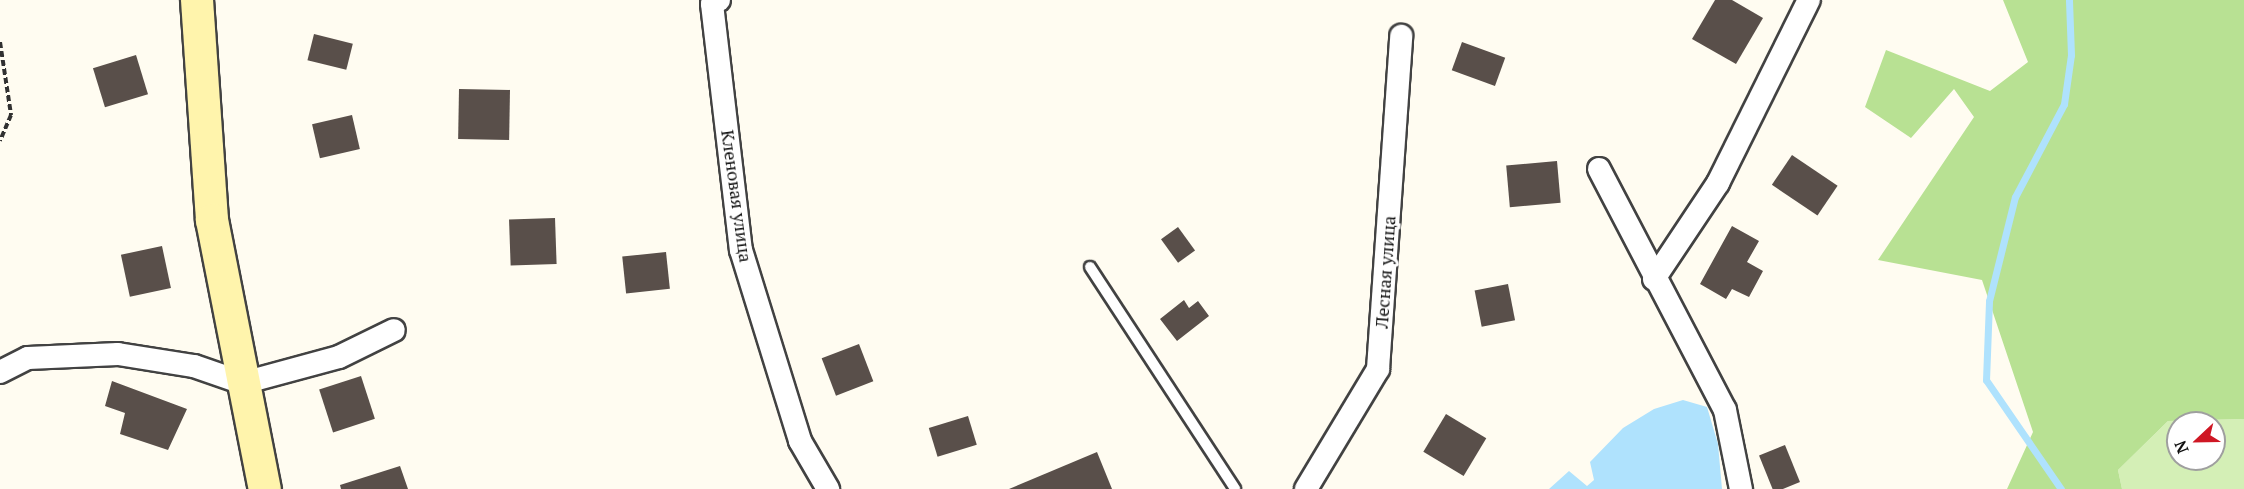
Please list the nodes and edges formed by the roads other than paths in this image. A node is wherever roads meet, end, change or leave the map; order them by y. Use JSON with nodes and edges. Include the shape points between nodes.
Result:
{"nodes":[{"id":1,"x":197,"y":0,"type":"edge"},
{"id":2,"x":719,"y":0,"type":"edge"},
{"id":3,"x":1809,"y":0,"type":"edge"},
{"id":4,"x":1401,"y":36,"type":"dead end"},
{"id":5,"x":1599,"y":169,"type":"dead end"},
{"id":6,"x":1090,"y":267,"type":"dead end"},
{"id":7,"x":1654,"y":279,"type":"junction"},
{"id":8,"x":394,"y":330,"type":"dead end"},
{"id":9,"x":0,"y":372,"type":"edge"},
{"id":10,"x":243,"y":383,"type":"junction"},
{"id":11,"x":266,"y":489,"type":"edge"},
{"id":12,"x":828,"y":489,"type":"edge"},
{"id":13,"x":1235,"y":489,"type":"edge"},
{"id":14,"x":1306,"y":489,"type":"edge"},
{"id":15,"x":1741,"y":489,"type":"edge"}],
"edges":[{"from":1,"to":10,"type":"street","via":[[212,220]]},
{"from":2,"to":12,"type":"street","name":"Кленовая улица","via":[[712,4],[741,250],[800,441]]},
{"from":3,"to":7,"type":"street","via":[[1718,183]]},
{"from":4,"to":14,"type":"street","name":"Лесная улица","via":[[1378,369]]},
{"from":5,"to":7,"type":"street"},
{"from":6,"to":13,"type":"lane"},
{"from":7,"to":15,"type":"street","via":[[1725,410]]},
{"from":8,"to":10,"type":"street","via":[[339,357]]},
{"from":9,"to":10,"type":"street","via":[[28,358],[118,354],[194,366]]},
{"from":10,"to":11,"type":"street"}]}
